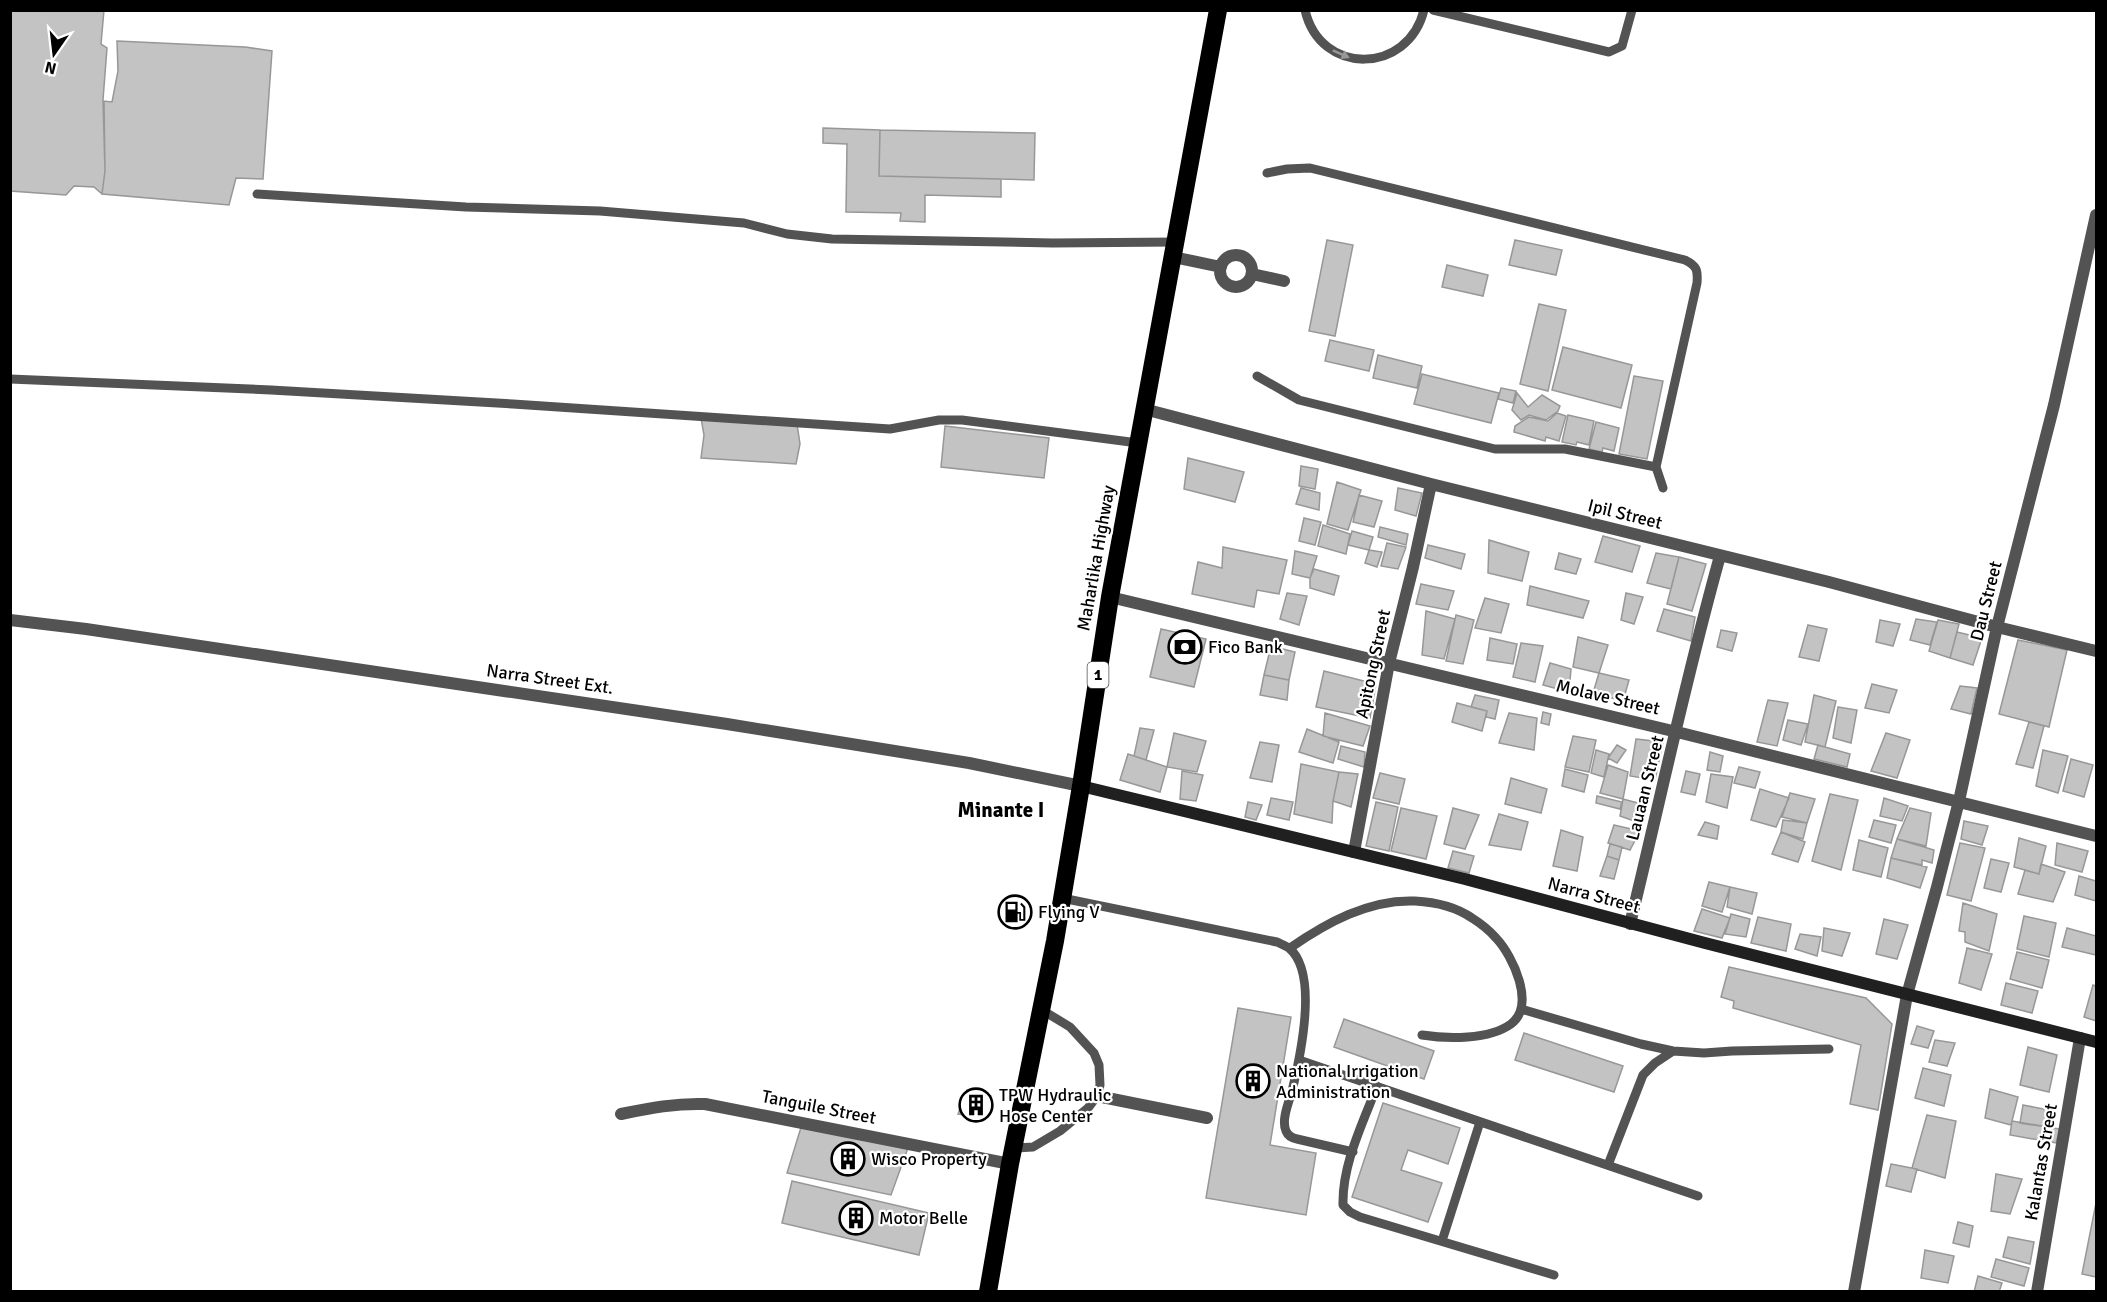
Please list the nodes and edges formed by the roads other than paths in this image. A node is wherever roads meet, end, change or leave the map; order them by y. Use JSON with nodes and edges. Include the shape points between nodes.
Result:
{"nodes":[{"id":1,"x":1218,"y":10,"type":"edge"},
{"id":2,"x":1305,"y":10,"type":"edge"},
{"id":3,"x":1424,"y":10,"type":"edge"},
{"id":4,"x":1432,"y":10,"type":"edge"},
{"id":5,"x":1632,"y":10,"type":"edge"},
{"id":6,"x":1267,"y":173,"type":"dead end"},
{"id":7,"x":258,"y":194,"type":"dead end"},
{"id":8,"x":2097,"y":215,"type":"edge"},
{"id":9,"x":1175,"y":250,"type":"junction"},
{"id":10,"x":1221,"y":267,"type":"junction"},
{"id":11,"x":1252,"y":274,"type":"junction"},
{"id":12,"x":1284,"y":281,"type":"dead end"},
{"id":13,"x":1257,"y":376,"type":"dead end"},
{"id":14,"x":10,"y":379,"type":"edge"},
{"id":15,"x":1144,"y":409,"type":"junction"},
{"id":16,"x":1138,"y":443,"type":"junction"},
{"id":17,"x":1656,"y":467,"type":"junction"},
{"id":18,"x":1431,"y":484,"type":"junction"},
{"id":19,"x":1663,"y":488,"type":"dead end"},
{"id":20,"x":1720,"y":556,"type":"junction"},
{"id":21,"x":1110,"y":597,"type":"junction"},
{"id":22,"x":10,"y":620,"type":"edge"},
{"id":23,"x":1997,"y":627,"type":"junction"},
{"id":24,"x":2097,"y":651,"type":"edge"},
{"id":25,"x":1389,"y":663,"type":"junction"},
{"id":26,"x":1677,"y":732,"type":"junction"},
{"id":27,"x":1082,"y":786,"type":"junction"},
{"id":28,"x":1959,"y":801,"type":"junction"},
{"id":29,"x":2097,"y":836,"type":"edge"},
{"id":30,"x":1354,"y":852,"type":"junction"},
{"id":31,"x":1062,"y":898,"type":"junction"},
{"id":32,"x":1630,"y":924,"type":"junction"},
{"id":33,"x":1290,"y":948,"type":"junction"},
{"id":34,"x":1907,"y":995,"type":"junction"},
{"id":35,"x":1521,"y":1008,"type":"junction"},
{"id":36,"x":1042,"y":1010,"type":"junction"},
{"id":37,"x":1422,"y":1035,"type":"dead end"},
{"id":38,"x":2080,"y":1038,"type":"junction"},
{"id":39,"x":2097,"y":1042,"type":"edge"},
{"id":40,"x":1829,"y":1049,"type":"dead end"},
{"id":41,"x":1673,"y":1051,"type":"junction"},
{"id":42,"x":1299,"y":1060,"type":"junction"},
{"id":43,"x":1377,"y":1086,"type":"junction"},
{"id":44,"x":1097,"y":1096,"type":"junction"},
{"id":45,"x":621,"y":1114,"type":"dead end"},
{"id":46,"x":1207,"y":1118,"type":"dead end"},
{"id":47,"x":1480,"y":1122,"type":"junction"},
{"id":48,"x":1353,"y":1152,"type":"junction"},
{"id":49,"x":1012,"y":1156,"type":"junction"},
{"id":50,"x":1608,"y":1165,"type":"junction"},
{"id":51,"x":1698,"y":1196,"type":"dead end"},
{"id":52,"x":1442,"y":1241,"type":"junction"},
{"id":53,"x":1554,"y":1275,"type":"dead end"},
{"id":54,"x":988,"y":1292,"type":"edge"},
{"id":55,"x":1854,"y":1292,"type":"edge"},
{"id":56,"x":2037,"y":1292,"type":"edge"}],
"edges":[{"from":1,"to":9,"type":"highway","name":"Maharlika Highway","number":"1"},
{"from":2,"to":3,"type":"lane","one_way":true,"via":[[1313,30],[1329,48],[1363,60],[1398,50],[1415,33]]},
{"from":4,"to":5,"type":"lane","via":[[1609,52],[1622,46]]},
{"from":6,"to":17,"type":"lane","via":[[1310,168],[1695,265],[1697,283]]},
{"from":7,"to":9,"type":"lane","via":[[600,211],[744,224],[832,239],[1053,243]]},
{"from":8,"to":23,"type":"street","name":"Dau Street","via":[[2054,405]]},
{"from":9,"to":10,"type":"street"},
{"from":9,"to":15,"type":"highway","name":"Maharlika Highway","number":"1"},
{"from":10,"to":11,"type":"street","via":[[1228,257],[1240,255],[1249,261]]},
{"from":10,"to":11,"type":"street","via":[[1223,280],[1233,286],[1244,285]]},
{"from":11,"to":12,"type":"street"},
{"from":13,"to":17,"type":"lane","via":[[1299,400],[1495,449],[1565,449]]},
{"from":14,"to":16,"type":"lane","via":[[411,398],[890,429],[962,420]]},
{"from":15,"to":16,"type":"highway","name":"Maharlika Highway","number":"1"},
{"from":15,"to":18,"type":"street","name":"Ipil Street"},
{"from":16,"to":21,"type":"highway","name":"Maharlika Highway","number":"1"},
{"from":17,"to":19,"type":"lane"},
{"from":18,"to":20,"type":"street","name":"Ipil Street"},
{"from":18,"to":25,"type":"street","name":"Apitong Street"},
{"from":20,"to":23,"type":"street","name":"Ipil Street"},
{"from":20,"to":26,"type":"street","name":"Lauaan Street"},
{"from":21,"to":25,"type":"street","name":"Molave Street"},
{"from":21,"to":27,"type":"highway","name":"Maharlika Highway","number":"1"},
{"from":22,"to":27,"type":"street","name":"Narra Street Ext.","via":[[727,724],[969,763]]},
{"from":23,"to":24,"type":"street","name":"Ipil Street"},
{"from":23,"to":28,"type":"street","name":"Dau Street"},
{"from":25,"to":26,"type":"street","name":"Molave Street"},
{"from":25,"to":30,"type":"street","name":"Apitong Street"},
{"from":26,"to":28,"type":"street","name":"Molave Street"},
{"from":26,"to":32,"type":"street","name":"Lauaan Street"},
{"from":27,"to":30,"type":"street","name":"Narra Street"},
{"from":27,"to":31,"type":"highway","name":"Maharlika Highway","number":"1"},
{"from":28,"to":29,"type":"street","name":"Molave Street"},
{"from":28,"to":34,"type":"street","name":"Dau Street"},
{"from":30,"to":32,"type":"street","name":"Narra Street"},
{"from":31,"to":33,"type":"lane","via":[[1277,942]]},
{"from":31,"to":36,"type":"highway","name":"Maharlika Highway","number":"1"},
{"from":32,"to":34,"type":"street","name":"Narra Street"},
{"from":33,"to":35,"type":"lane","via":[[1315,930],[1378,905],[1413,901],[1451,908],[1470,916],[1497,939],[1520,982]]},
{"from":33,"to":42,"type":"lane","via":[[1300,963],[1305,982]]},
{"from":34,"to":38,"type":"street","name":"Narra Street"},
{"from":34,"to":55,"type":"street","name":"Dau Street"},
{"from":35,"to":37,"type":"lane","via":[[1512,1024],[1492,1032],[1470,1037]]},
{"from":35,"to":41,"type":"lane"},
{"from":36,"to":44,"type":"lane","via":[[1071,1027],[1094,1053],[1100,1077]]},
{"from":36,"to":49,"type":"highway","name":"Maharlika Highway","number":"1"},
{"from":38,"to":39,"type":"street","name":"Narra Street"},
{"from":38,"to":56,"type":"street","name":"Kalantas Street"},
{"from":40,"to":41,"type":"lane"},
{"from":41,"to":50,"type":"lane","via":[[1643,1075]]},
{"from":42,"to":43,"type":"lane"},
{"from":42,"to":48,"type":"lane","via":[[1285,1118],[1286,1131],[1290,1137]]},
{"from":43,"to":47,"type":"lane"},
{"from":43,"to":48,"type":"lane"},
{"from":44,"to":46,"type":"street"},
{"from":44,"to":49,"type":"lane","via":[[1047,1140]]},
{"from":45,"to":49,"type":"street","name":"Tanguile Street","via":[[662,1105],[705,1104]]},
{"from":47,"to":50,"type":"lane"},
{"from":47,"to":52,"type":"lane"},
{"from":48,"to":52,"type":"lane","via":[[1343,1196],[1343,1204],[1350,1212]]},
{"from":49,"to":54,"type":"highway","name":"Maharlika Highway","number":"1"},
{"from":50,"to":51,"type":"lane"},
{"from":52,"to":53,"type":"lane"}]}
